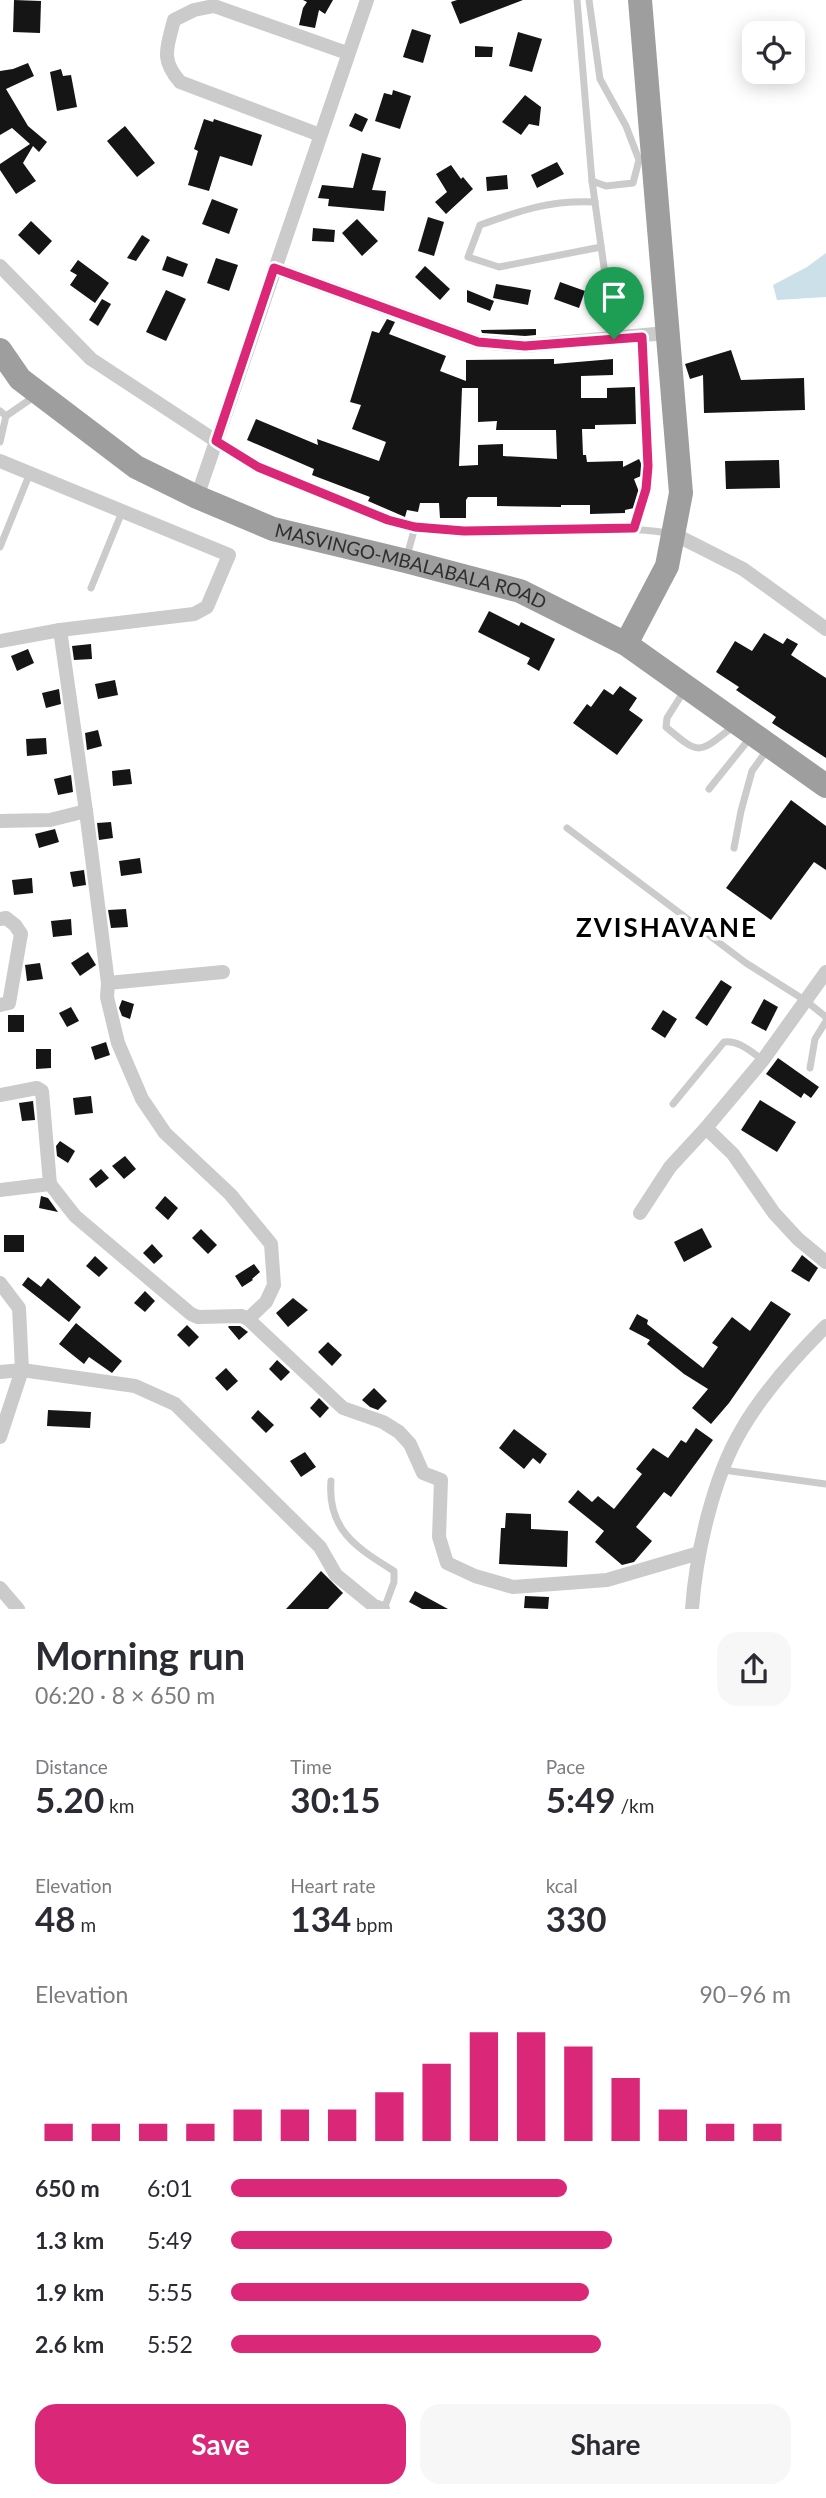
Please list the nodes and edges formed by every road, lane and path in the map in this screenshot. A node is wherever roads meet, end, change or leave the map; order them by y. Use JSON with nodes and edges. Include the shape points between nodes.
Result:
{"nodes":[{"id":1,"x":367,"y":0,"type":"edge"},
{"id":2,"x":578,"y":0,"type":"edge"},
{"id":3,"x":589,"y":0,"type":"edge"},
{"id":4,"x":640,"y":0,"type":"edge"},
{"id":5,"x":347,"y":53,"type":"junction"},
{"id":6,"x":320,"y":135,"type":"junction"},
{"id":7,"x":592,"y":181,"type":"junction"},
{"id":8,"x":595,"y":202,"type":"junction"},
{"id":9,"x":601,"y":247,"type":"junction"},
{"id":10,"x":0,"y":266,"type":"edge"},
{"id":11,"x":274,"y":268,"type":"junction"},
{"id":12,"x":654,"y":335,"type":"junction"},
{"id":13,"x":614,"y":339,"type":"junction"},
{"id":14,"x":0,"y":350,"type":"edge"},
{"id":15,"x":39,"y":393,"type":"junction"},
{"id":16,"x":3,"y":413,"type":"edge"},
{"id":17,"x":216,"y":441,"type":"junction"},
{"id":18,"x":0,"y":442,"type":"edge"},
{"id":19,"x":0,"y":461,"type":"edge"},
{"id":20,"x":30,"y":473,"type":"junction"},
{"id":21,"x":197,"y":497,"type":"junction"},
{"id":22,"x":123,"y":511,"type":"junction"},
{"id":23,"x":415,"y":527,"type":"junction"},
{"id":24,"x":634,"y":528,"type":"junction"},
{"id":25,"x":674,"y":534,"type":"junction"},
{"id":26,"x":0,"y":547,"type":"edge"},
{"id":27,"x":406,"y":561,"type":"junction"},
{"id":28,"x":91,"y":588,"type":"dead end"},
{"id":29,"x":826,"y":629,"type":"edge"},
{"id":30,"x":60,"y":630,"type":"junction"},
{"id":31,"x":0,"y":641,"type":"edge"},
{"id":32,"x":626,"y":644,"type":"junction"},
{"id":33,"x":687,"y":687,"type":"junction"},
{"id":34,"x":753,"y":735,"type":"junction"},
{"id":35,"x":826,"y":786,"type":"edge"},
{"id":36,"x":709,"y":789,"type":"dead end"},
{"id":37,"x":86,"y":811,"type":"junction"},
{"id":38,"x":0,"y":821,"type":"edge"},
{"id":39,"x":567,"y":828,"type":"dead end"},
{"id":40,"x":734,"y":848,"type":"dead end"},
{"id":41,"x":0,"y":919,"type":"edge"},
{"id":42,"x":223,"y":972,"type":"dead end"},
{"id":43,"x":826,"y":972,"type":"edge"},
{"id":44,"x":108,"y":984,"type":"junction"},
{"id":45,"x":806,"y":1001,"type":"junction"},
{"id":46,"x":0,"y":1005,"type":"edge"},
{"id":47,"x":826,"y":1019,"type":"edge"},
{"id":48,"x":763,"y":1060,"type":"junction"},
{"id":49,"x":810,"y":1068,"type":"dead end"},
{"id":50,"x":0,"y":1095,"type":"edge"},
{"id":51,"x":673,"y":1104,"type":"dead end"},
{"id":52,"x":706,"y":1128,"type":"junction"},
{"id":53,"x":50,"y":1184,"type":"junction"},
{"id":54,"x":0,"y":1190,"type":"edge"},
{"id":55,"x":640,"y":1213,"type":"dead end"},
{"id":56,"x":826,"y":1262,"type":"edge"},
{"id":57,"x":0,"y":1283,"type":"edge"},
{"id":58,"x":248,"y":1319,"type":"junction"},
{"id":59,"x":826,"y":1326,"type":"edge"},
{"id":60,"x":22,"y":1370,"type":"junction"},
{"id":61,"x":0,"y":1372,"type":"edge"},
{"id":62,"x":0,"y":1437,"type":"edge"},
{"id":63,"x":722,"y":1470,"type":"junction"},
{"id":64,"x":331,"y":1481,"type":"dead end"},
{"id":65,"x":826,"y":1483,"type":"edge"},
{"id":66,"x":699,"y":1553,"type":"junction"},
{"id":67,"x":0,"y":1588,"type":"edge"},
{"id":68,"x":18,"y":1609,"type":"edge"},
{"id":69,"x":384,"y":1609,"type":"edge"},
{"id":70,"x":692,"y":1609,"type":"edge"}],
"edges":[{"from":1,"to":5,"type":"street"},
{"from":2,"to":7,"type":"lane"},
{"from":3,"to":7,"type":"lane","via":[[600,79],[639,160],[634,183],[606,186]]},
{"from":4,"to":12,"type":"highway"},
{"from":5,"to":6,"type":"street"},
{"from":5,"to":6,"type":"street","via":[[214,6],[174,20],[166,52],[169,69],[180,82]]},
{"from":6,"to":11,"type":"street"},
{"from":7,"to":8,"type":"lane"},
{"from":8,"to":9,"type":"lane"},
{"from":8,"to":9,"type":"lane","via":[[565,201],[480,225],[468,257],[499,267]]},
{"from":9,"to":13,"type":"lane"},
{"from":10,"to":17,"type":"street","via":[[91,359]]},
{"from":11,"to":13,"type":"street","via":[[478,342],[525,346]]},
{"from":11,"to":17,"type":"street"},
{"from":12,"to":13,"type":"street"},
{"from":12,"to":24,"type":"lane","via":[[646,489]]},
{"from":12,"to":25,"type":"highway","via":[[681,493]]},
{"from":14,"to":15,"type":"highway","name":"MASVINGO-MBALABALA ROAD","via":[[20,379]]},
{"from":15,"to":16,"type":"lane"},
{"from":15,"to":21,"type":"highway","name":"MASVINGO-MBALABALA ROAD","via":[[136,467]]},
{"from":16,"to":18,"type":"lane"},
{"from":17,"to":21,"type":"street"},
{"from":17,"to":23,"type":"lane","via":[[258,467]]},
{"from":19,"to":20,"type":"street"},
{"from":20,"to":22,"type":"street"},
{"from":20,"to":26,"type":"lane"},
{"from":21,"to":27,"type":"highway","name":"MASVINGO-MBALABALA ROAD","via":[[273,529]]},
{"from":22,"to":28,"type":"lane"},
{"from":22,"to":30,"type":"street","via":[[229,555],[207,607],[194,614]]},
{"from":23,"to":24,"type":"lane","via":[[464,531]]},
{"from":23,"to":27,"type":"lane"},
{"from":24,"to":25,"type":"lane"},
{"from":25,"to":29,"type":"street","via":[[743,569]]},
{"from":25,"to":32,"type":"highway","via":[[667,566]]},
{"from":27,"to":32,"type":"highway","name":"MASVINGO-MBALABALA ROAD","via":[[520,591]]},
{"from":30,"to":31,"type":"street"},
{"from":30,"to":37,"type":"street"},
{"from":32,"to":33,"type":"highway","name":"MASVINGO-MBALABALA ROAD"},
{"from":33,"to":34,"type":"highway","name":"MASVINGO-MBALABALA ROAD"},
{"from":33,"to":34,"type":"lane","via":[[666,727],[690,747],[705,748]]},
{"from":34,"to":35,"type":"highway","name":"MASVINGO-MBALABALA ROAD"},
{"from":34,"to":36,"type":"lane"},
{"from":34,"to":40,"type":"lane","via":[[752,771]]},
{"from":37,"to":38,"type":"street","via":[[50,820]]},
{"from":37,"to":44,"type":"street"},
{"from":39,"to":45,"type":"lane","via":[[746,963]]},
{"from":41,"to":46,"type":"street","via":[[6,918],[21,934],[9,1003]]},
{"from":42,"to":44,"type":"street"},
{"from":43,"to":45,"type":"street"},
{"from":44,"to":58,"type":"street","via":[[118,1043],[142,1099],[165,1133],[230,1195],[271,1244],[274,1285],[267,1301]]},
{"from":45,"to":47,"type":"lane"},
{"from":45,"to":48,"type":"street"},
{"from":47,"to":49,"type":"lane","via":[[811,1051]]},
{"from":48,"to":51,"type":"lane","via":[[732,1041],[724,1042]]},
{"from":48,"to":52,"type":"street"},
{"from":50,"to":53,"type":"street","via":[[42,1091]]},
{"from":52,"to":55,"type":"street","via":[[670,1167]]},
{"from":52,"to":56,"type":"street","via":[[733,1154],[774,1213]]},
{"from":53,"to":54,"type":"street"},
{"from":53,"to":58,"type":"street","via":[[75,1216],[191,1314]]},
{"from":57,"to":60,"type":"street","via":[[19,1308]]},
{"from":58,"to":66,"type":"street","via":[[343,1408],[398,1432],[410,1444],[423,1473],[441,1480],[439,1537],[444,1558],[452,1567],[513,1587],[607,1580]]},
{"from":59,"to":63,"type":"street","via":[[794,1357],[741,1430]]},
{"from":60,"to":61,"type":"street"},
{"from":60,"to":62,"type":"street"},
{"from":60,"to":69,"type":"street","via":[[135,1386],[175,1404],[320,1546],[336,1575]]},
{"from":63,"to":65,"type":"lane"},
{"from":63,"to":66,"type":"street"},
{"from":64,"to":69,"type":"lane","via":[[340,1529],[394,1571]]},
{"from":66,"to":70,"type":"street"},
{"from":67,"to":68,"type":"street"}]}
